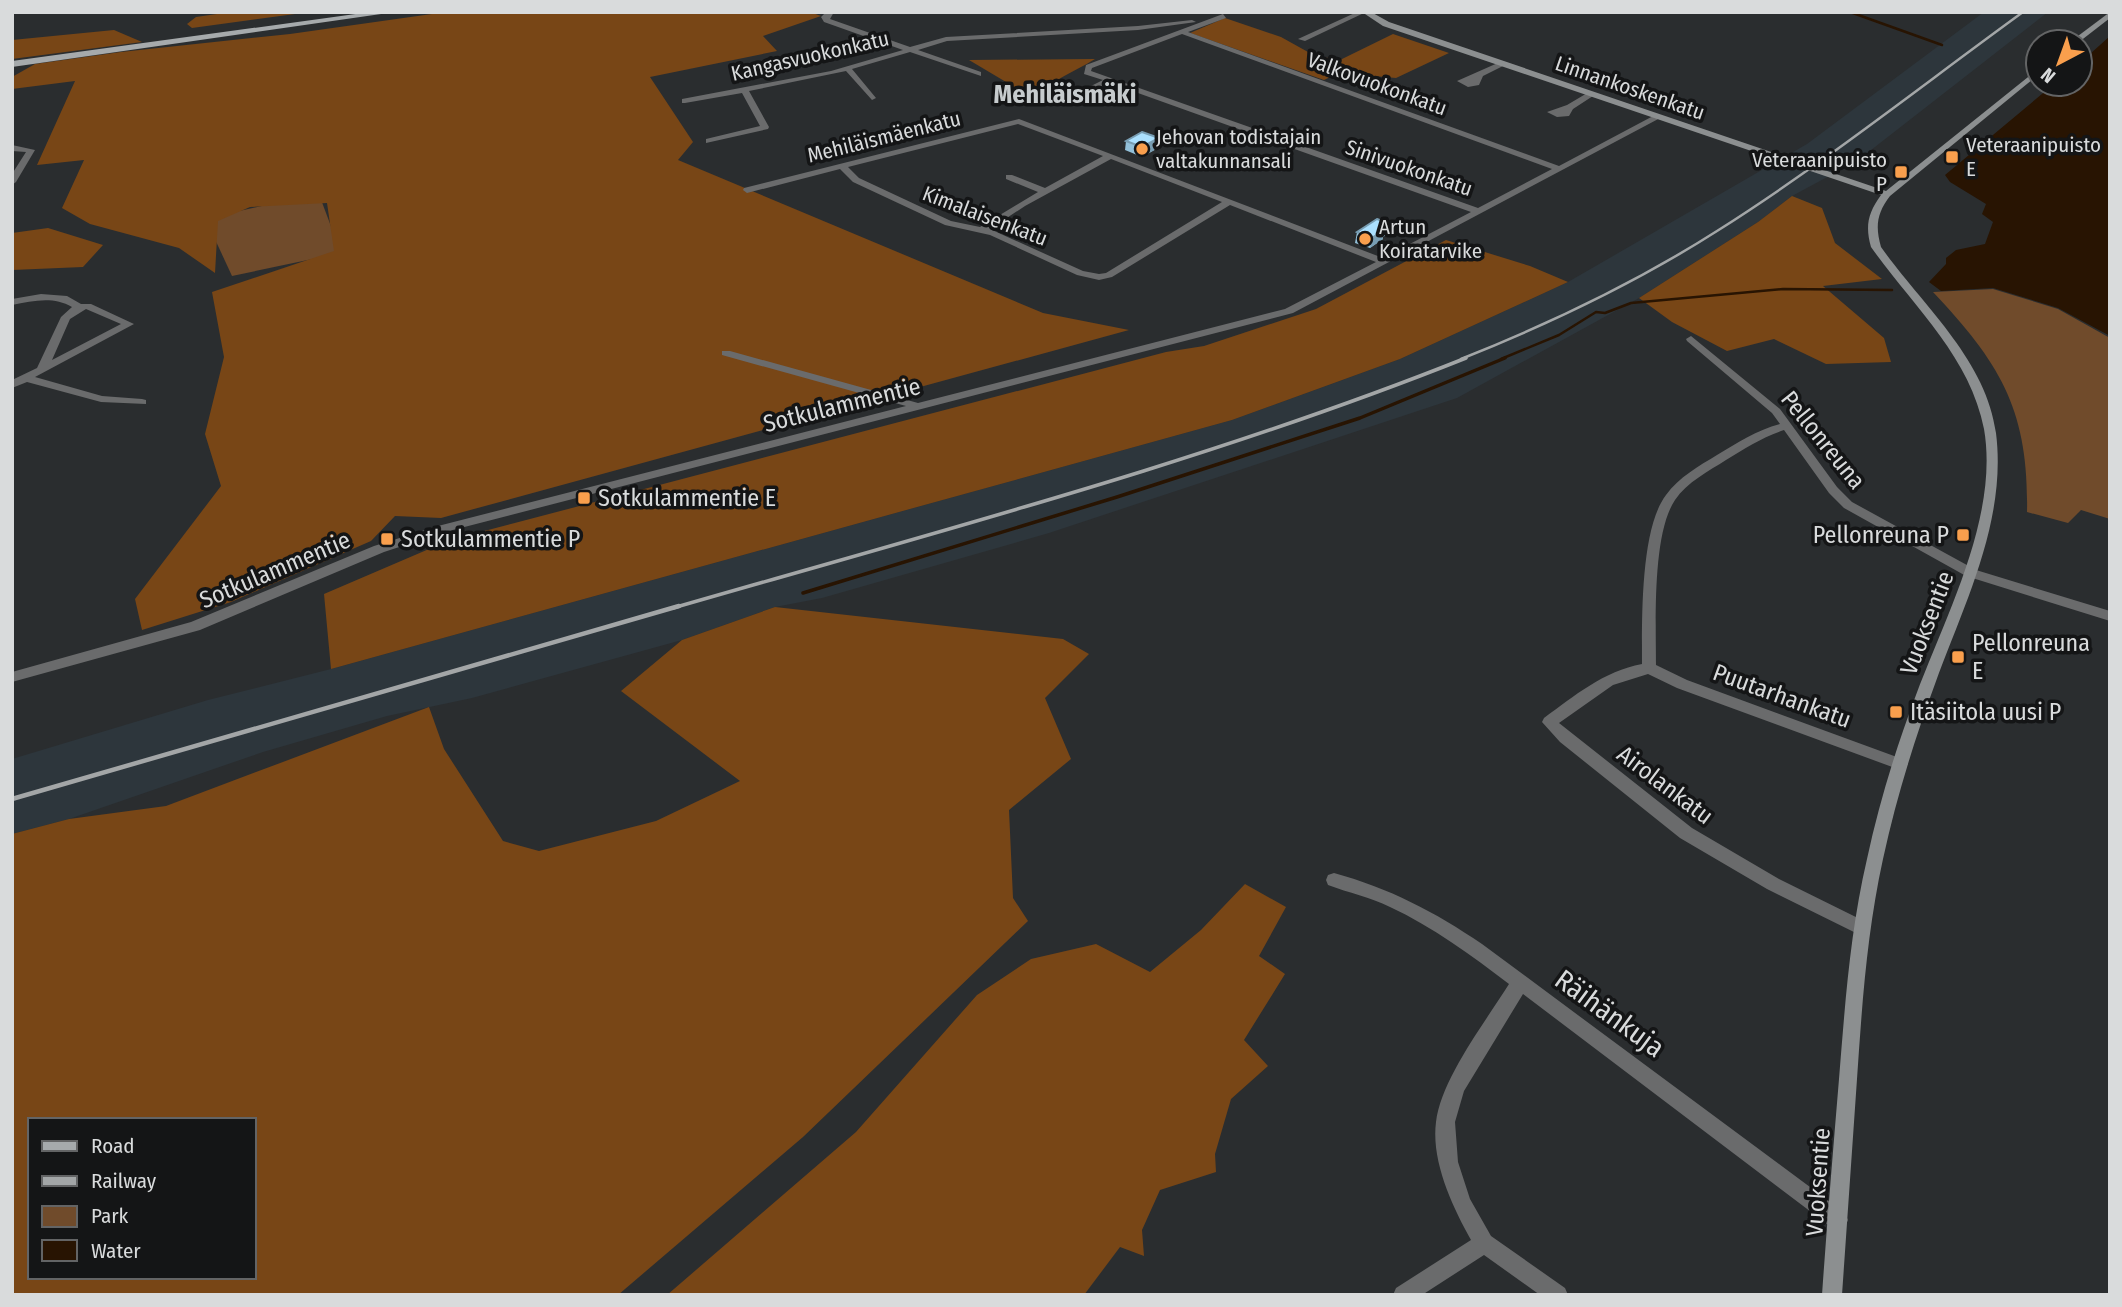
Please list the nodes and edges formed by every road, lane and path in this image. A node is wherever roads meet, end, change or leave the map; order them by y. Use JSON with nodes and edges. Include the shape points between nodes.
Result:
{"nodes":[{"id":1,"x":391,"y":12,"type":"edge"},
{"id":2,"x":831,"y":12,"type":"edge"},
{"id":3,"x":1234,"y":12,"type":"edge"},
{"id":4,"x":1364,"y":12,"type":"edge"},
{"id":5,"x":2110,"y":13,"type":"edge"},
{"id":6,"x":1223,"y":16,"type":"junction"},
{"id":7,"x":2091,"y":28,"type":"edge"},
{"id":8,"x":1182,"y":32,"type":"junction"},
{"id":9,"x":1302,"y":39,"type":"dead end"},
{"id":10,"x":912,"y":48,"type":"junction"},
{"id":11,"x":12,"y":64,"type":"edge"},
{"id":12,"x":1503,"y":64,"type":"junction"},
{"id":13,"x":848,"y":69,"type":"junction"},
{"id":14,"x":978,"y":74,"type":"dead end"},
{"id":15,"x":1480,"y":75,"type":"dead end"},
{"id":16,"x":1108,"y":80,"type":"junction"},
{"id":17,"x":2024,"y":82,"type":"edge"},
{"id":18,"x":745,"y":91,"type":"junction"},
{"id":19,"x":1083,"y":92,"type":"dead end"},
{"id":20,"x":1592,"y":94,"type":"junction"},
{"id":21,"x":872,"y":98,"type":"dead end"},
{"id":22,"x":685,"y":101,"type":"dead end"},
{"id":23,"x":1570,"y":107,"type":"dead end"},
{"id":24,"x":1658,"y":117,"type":"junction"},
{"id":25,"x":709,"y":141,"type":"dead end"},
{"id":26,"x":12,"y":148,"type":"edge"},
{"id":27,"x":1110,"y":156,"type":"junction"},
{"id":28,"x":842,"y":166,"type":"junction"},
{"id":29,"x":1560,"y":169,"type":"junction"},
{"id":30,"x":1009,"y":177,"type":"dead end"},
{"id":31,"x":12,"y":182,"type":"edge"},
{"id":32,"x":747,"y":190,"type":"dead end"},
{"id":33,"x":1045,"y":191,"type":"junction"},
{"id":34,"x":1886,"y":194,"type":"junction"},
{"id":35,"x":1229,"y":202,"type":"junction"},
{"id":36,"x":1478,"y":211,"type":"junction"},
{"id":37,"x":984,"y":229,"type":"junction"},
{"id":38,"x":1383,"y":261,"type":"junction"},
{"id":39,"x":12,"y":302,"type":"edge"},
{"id":40,"x":79,"y":307,"type":"junction"},
{"id":41,"x":1691,"y":339,"type":"dead end"},
{"id":42,"x":726,"y":353,"type":"dead end"},
{"id":43,"x":42,"y":369,"type":"junction"},
{"id":44,"x":26,"y":378,"type":"junction"},
{"id":45,"x":12,"y":385,"type":"edge"},
{"id":46,"x":142,"y":402,"type":"dead end"},
{"id":47,"x":919,"y":407,"type":"junction"},
{"id":48,"x":1787,"y":426,"type":"junction"},
{"id":49,"x":1970,"y":573,"type":"junction"},
{"id":50,"x":2110,"y":616,"type":"edge"},
{"id":51,"x":1649,"y":668,"type":"junction"},
{"id":52,"x":12,"y":677,"type":"edge"},
{"id":53,"x":1900,"y":764,"type":"junction"},
{"id":54,"x":1335,"y":880,"type":"dead end"},
{"id":55,"x":1862,"y":928,"type":"junction"},
{"id":56,"x":1520,"y":982,"type":"junction"},
{"id":57,"x":1838,"y":1220,"type":"junction"},
{"id":58,"x":1484,"y":1243,"type":"junction"},
{"id":59,"x":1403,"y":1295,"type":"edge"},
{"id":60,"x":1558,"y":1295,"type":"edge"},
{"id":61,"x":1832,"y":1295,"type":"edge"}],
"edges":[{"from":1,"to":11,"type":"main road"},
{"from":2,"to":10,"type":"street","via":[[825,17],[828,20]]},
{"from":3,"to":6,"type":"street","name":"Kangasvuokonkatu"},
{"from":4,"to":9,"type":"street"},
{"from":4,"to":12,"type":"street","name":"Linnankoskenkatu","via":[[1386,24]]},
{"from":5,"to":7,"type":"street"},
{"from":6,"to":8,"type":"street"},
{"from":6,"to":10,"type":"street","name":"Kangasvuokonkatu","via":[[1161,27],[956,37]]},
{"from":8,"to":16,"type":"street","name":"Sinivuokonkatu","via":[[1087,69]]},
{"from":8,"to":29,"type":"street","name":"Valkovuokonkatu"},
{"from":10,"to":13,"type":"street","name":"Kangasvuokonkatu"},
{"from":10,"to":14,"type":"street"},
{"from":12,"to":15,"type":"street"},
{"from":12,"to":20,"type":"street","name":"Linnankoskenkatu"},
{"from":13,"to":18,"type":"street","name":"Kangasvuokonkatu"},
{"from":13,"to":21,"type":"street"},
{"from":16,"to":19,"type":"street"},
{"from":16,"to":36,"type":"street","name":"Sinivuokonkatu"},
{"from":17,"to":34,"type":"street","name":"Vuoksentie"},
{"from":18,"to":22,"type":"street","name":"Kangasvuokonkatu"},
{"from":18,"to":25,"type":"street","via":[[765,127]]},
{"from":20,"to":23,"type":"street"},
{"from":20,"to":24,"type":"street","name":"Linnankoskenkatu"},
{"from":24,"to":29,"type":"street","name":"Sotkulammentie"},
{"from":24,"to":34,"type":"street","name":"Linnankoskenkatu"},
{"from":26,"to":31,"type":"street","via":[[31,150]]},
{"from":27,"to":28,"type":"street","name":"Mehiläismäenkatu","via":[[1019,121]]},
{"from":27,"to":33,"type":"street"},
{"from":27,"to":35,"type":"street","name":"Mehiläismäenkatu"},
{"from":28,"to":32,"type":"street","name":"Mehiläismäenkatu"},
{"from":28,"to":37,"type":"street","name":"Kimalaisenkatu","via":[[856,180],[948,223]]},
{"from":29,"to":36,"type":"street","name":"Sotkulammentie"},
{"from":30,"to":33,"type":"street"},
{"from":33,"to":37,"type":"street"},
{"from":34,"to":49,"type":"street","name":"Vuoksentie","via":[[1871,221],[1877,247],[1965,367],[1981,399],[1989,431],[1990,491]]},
{"from":35,"to":37,"type":"street","name":"Kimalaisenkatu","via":[[1100,277],[1080,273]]},
{"from":35,"to":38,"type":"street","name":"Mehiläismäenkatu"},
{"from":36,"to":38,"type":"street","name":"Sotkulammentie"},
{"from":38,"to":47,"type":"street","name":"Sotkulammentie","via":[[1276,315]]},
{"from":39,"to":40,"type":"street","via":[[54,296]]},
{"from":40,"to":43,"type":"street","via":[[66,317]]},
{"from":40,"to":43,"type":"street","via":[[87,306],[129,324]]},
{"from":41,"to":48,"type":"street","name":"Pellonreuna","via":[[1758,394]]},
{"from":42,"to":47,"type":"street"},
{"from":43,"to":44,"type":"street"},
{"from":44,"to":45,"type":"street"},
{"from":44,"to":46,"type":"street","via":[[101,399]]},
{"from":47,"to":52,"type":"street","name":"Sotkulammentie","via":[[442,529],[379,549],[195,626]]},
{"from":48,"to":49,"type":"street","name":"Pellonreuna","via":[[1848,505]]},
{"from":48,"to":51,"type":"street","via":[[1752,438],[1686,482],[1665,505],[1654,556]]},
{"from":49,"to":50,"type":"street","name":"Pellonreuna"},
{"from":49,"to":53,"type":"street","name":"Vuoksentie"},
{"from":51,"to":53,"type":"street","name":"Puutarhankatu"},
{"from":51,"to":55,"type":"street","name":"Airolankatu","via":[[1629,670],[1608,681],[1549,722],[1686,833],[1773,884]]},
{"from":53,"to":55,"type":"street","name":"Vuoksentie"},
{"from":54,"to":56,"type":"street","name":"Räihänkuja","via":[[1384,893],[1436,920]]},
{"from":55,"to":57,"type":"street","name":"Vuoksentie"},
{"from":56,"to":57,"type":"street","name":"Räihänkuja"},
{"from":56,"to":58,"type":"street","via":[[1456,1087],[1446,1122],[1448,1162],[1462,1204]]},
{"from":57,"to":61,"type":"street","name":"Vuoksentie"},
{"from":58,"to":59,"type":"street"},
{"from":58,"to":60,"type":"street"}]}
